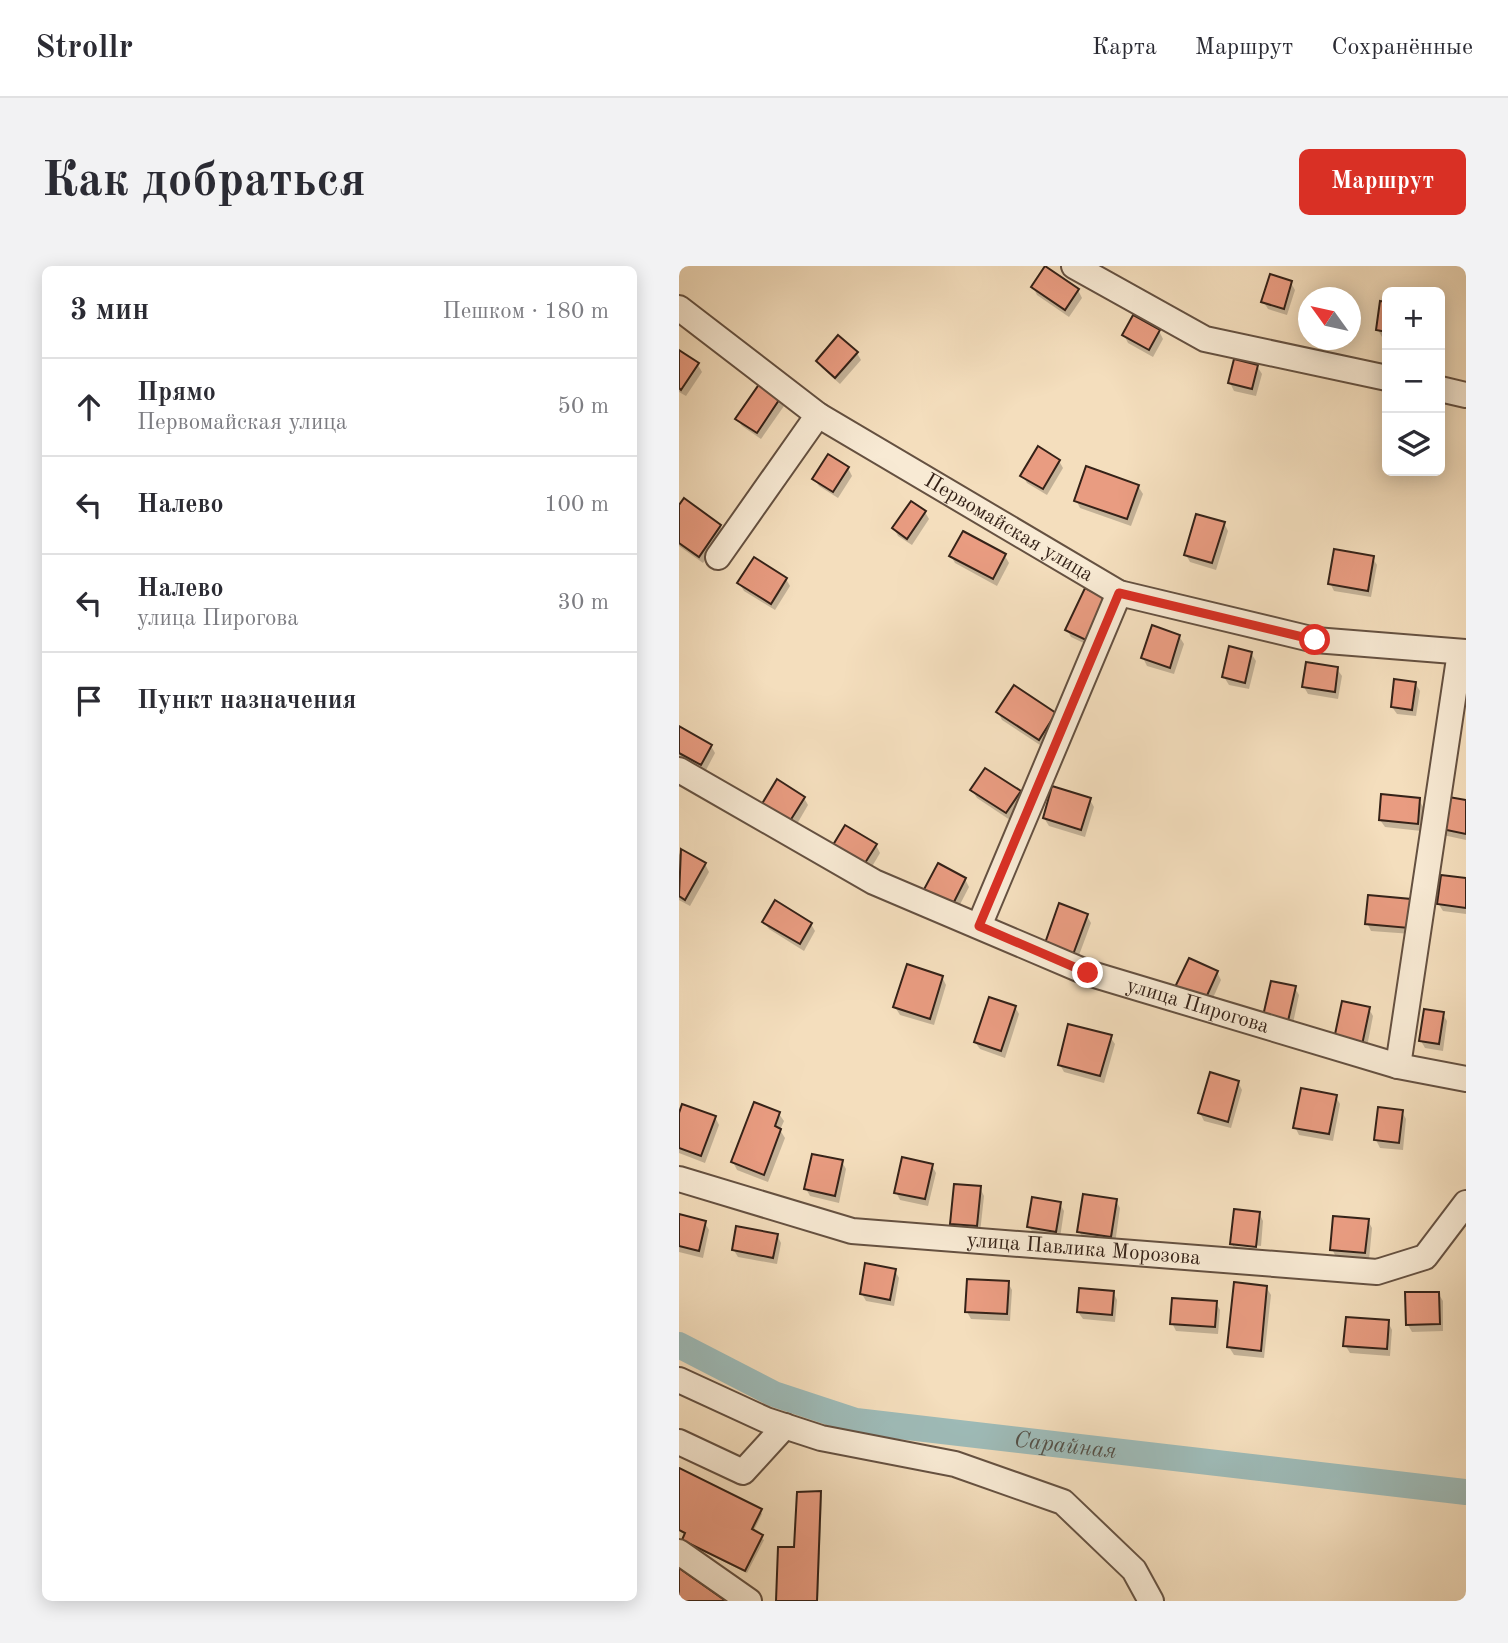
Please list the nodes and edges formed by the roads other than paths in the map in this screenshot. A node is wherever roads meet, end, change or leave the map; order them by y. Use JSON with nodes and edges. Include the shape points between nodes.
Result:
{"nodes":[{"id":1,"x":1074,"y":266,"type":"edge"},
{"id":2,"x":679,"y":308,"type":"edge"},
{"id":3,"x":1382,"y":377,"type":"edge"},
{"id":4,"x":1445,"y":390,"type":"edge"},
{"id":5,"x":1466,"y":395,"type":"edge"},
{"id":6,"x":818,"y":415,"type":"junction"},
{"id":7,"x":719,"y":557,"type":"dead end"},
{"id":8,"x":1119,"y":593,"type":"junction"},
{"id":9,"x":1463,"y":652,"type":"edge"},
{"id":10,"x":679,"y":770,"type":"edge"},
{"id":11,"x":979,"y":926,"type":"junction"},
{"id":12,"x":1398,"y":1066,"type":"junction"},
{"id":13,"x":1466,"y":1079,"type":"edge"},
{"id":14,"x":679,"y":1179,"type":"edge"},
{"id":15,"x":1466,"y":1203,"type":"edge"},
{"id":16,"x":679,"y":1380,"type":"edge"},
{"id":17,"x":785,"y":1426,"type":"junction"},
{"id":18,"x":679,"y":1442,"type":"edge"},
{"id":19,"x":679,"y":1552,"type":"edge"},
{"id":20,"x":749,"y":1601,"type":"edge"},
{"id":21,"x":1151,"y":1601,"type":"edge"}],
"edges":[{"from":1,"to":3,"type":"street","via":[[1205,339]]},
{"from":2,"to":6,"type":"street","name":"Первомайская улица"},
{"from":4,"to":5,"type":"street"},
{"from":6,"to":7,"type":"street"},
{"from":6,"to":8,"type":"street","name":"Первомайская улица"},
{"from":8,"to":9,"type":"street","name":"Первомайская улица","via":[[1315,640]]},
{"from":8,"to":11,"type":"street"},
{"from":9,"to":12,"type":"street"},
{"from":10,"to":11,"type":"street","name":"улица Пирогова","via":[[874,883]]},
{"from":11,"to":12,"type":"street","name":"улица Пирогова","via":[[1088,973]]},
{"from":12,"to":13,"type":"street","name":"улица Пирогова"},
{"from":14,"to":15,"type":"street","name":"улица Павлика Морозова","via":[[852,1231],[1377,1272],[1425,1257]]},
{"from":16,"to":17,"type":"street"},
{"from":17,"to":18,"type":"street","via":[[743,1472]]},
{"from":17,"to":21,"type":"street","via":[[821,1438],[955,1464],[1063,1502],[1134,1570]]},
{"from":19,"to":20,"type":"street"}]}
